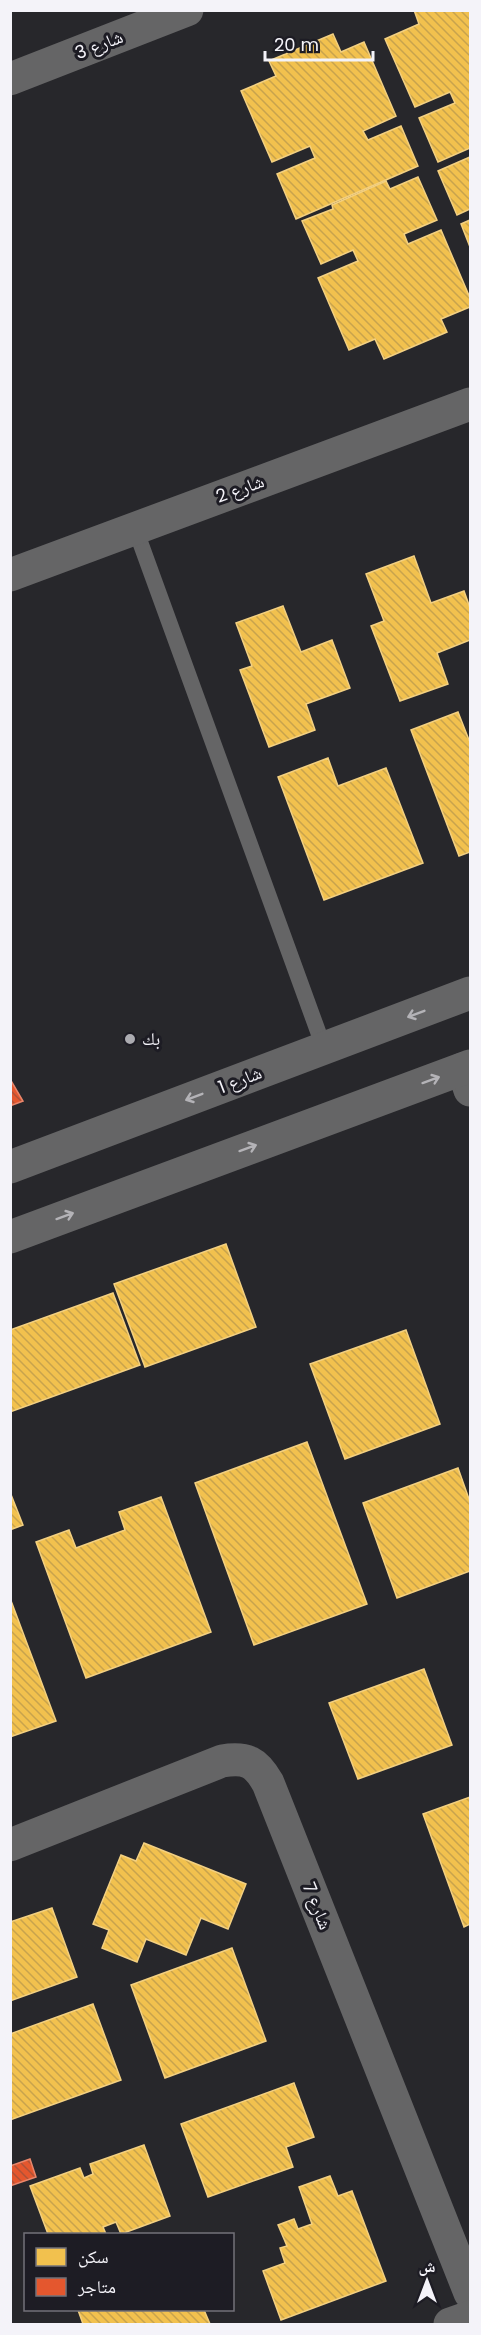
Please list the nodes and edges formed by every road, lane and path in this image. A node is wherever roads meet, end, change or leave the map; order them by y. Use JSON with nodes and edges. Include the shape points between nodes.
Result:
{"nodes":[{"id":1,"x":187,"y":10,"type":"edge"},
{"id":2,"x":10,"y":79,"type":"edge"},
{"id":3,"x":471,"y":404,"type":"edge"},
{"id":4,"x":135,"y":528,"type":"junction"},
{"id":5,"x":10,"y":575,"type":"edge"},
{"id":6,"x":471,"y":993,"type":"edge"},
{"id":7,"x":324,"y":1048,"type":"junction"},
{"id":8,"x":468,"y":1075,"type":"edge"},
{"id":9,"x":10,"y":1167,"type":"edge"},
{"id":10,"x":10,"y":1237,"type":"edge"},
{"id":11,"x":10,"y":1845,"type":"edge"},
{"id":12,"x":471,"y":2293,"type":"edge"},
{"id":13,"x":471,"y":2317,"type":"edge"},
{"id":14,"x":450,"y":2325,"type":"edge"}],
"edges":[{"from":1,"to":2,"type":"street","name":"شارع 3"},
{"from":3,"to":4,"type":"street","name":"شارع 2"},
{"from":4,"to":5,"type":"street","name":"شارع 2"},
{"from":4,"to":7,"type":"lane"},
{"from":6,"to":7,"type":"street","name":"شارع 1","one_way":true},
{"from":7,"to":9,"type":"street","name":"شارع 1","one_way":true},
{"from":10,"to":8,"type":"street","one_way":true},
{"from":11,"to":12,"type":"street","name":"شارع 7","via":[[222,1761],[243,1760],[257,1767],[268,1783]]},
{"from":13,"to":14,"type":"street"}]}
